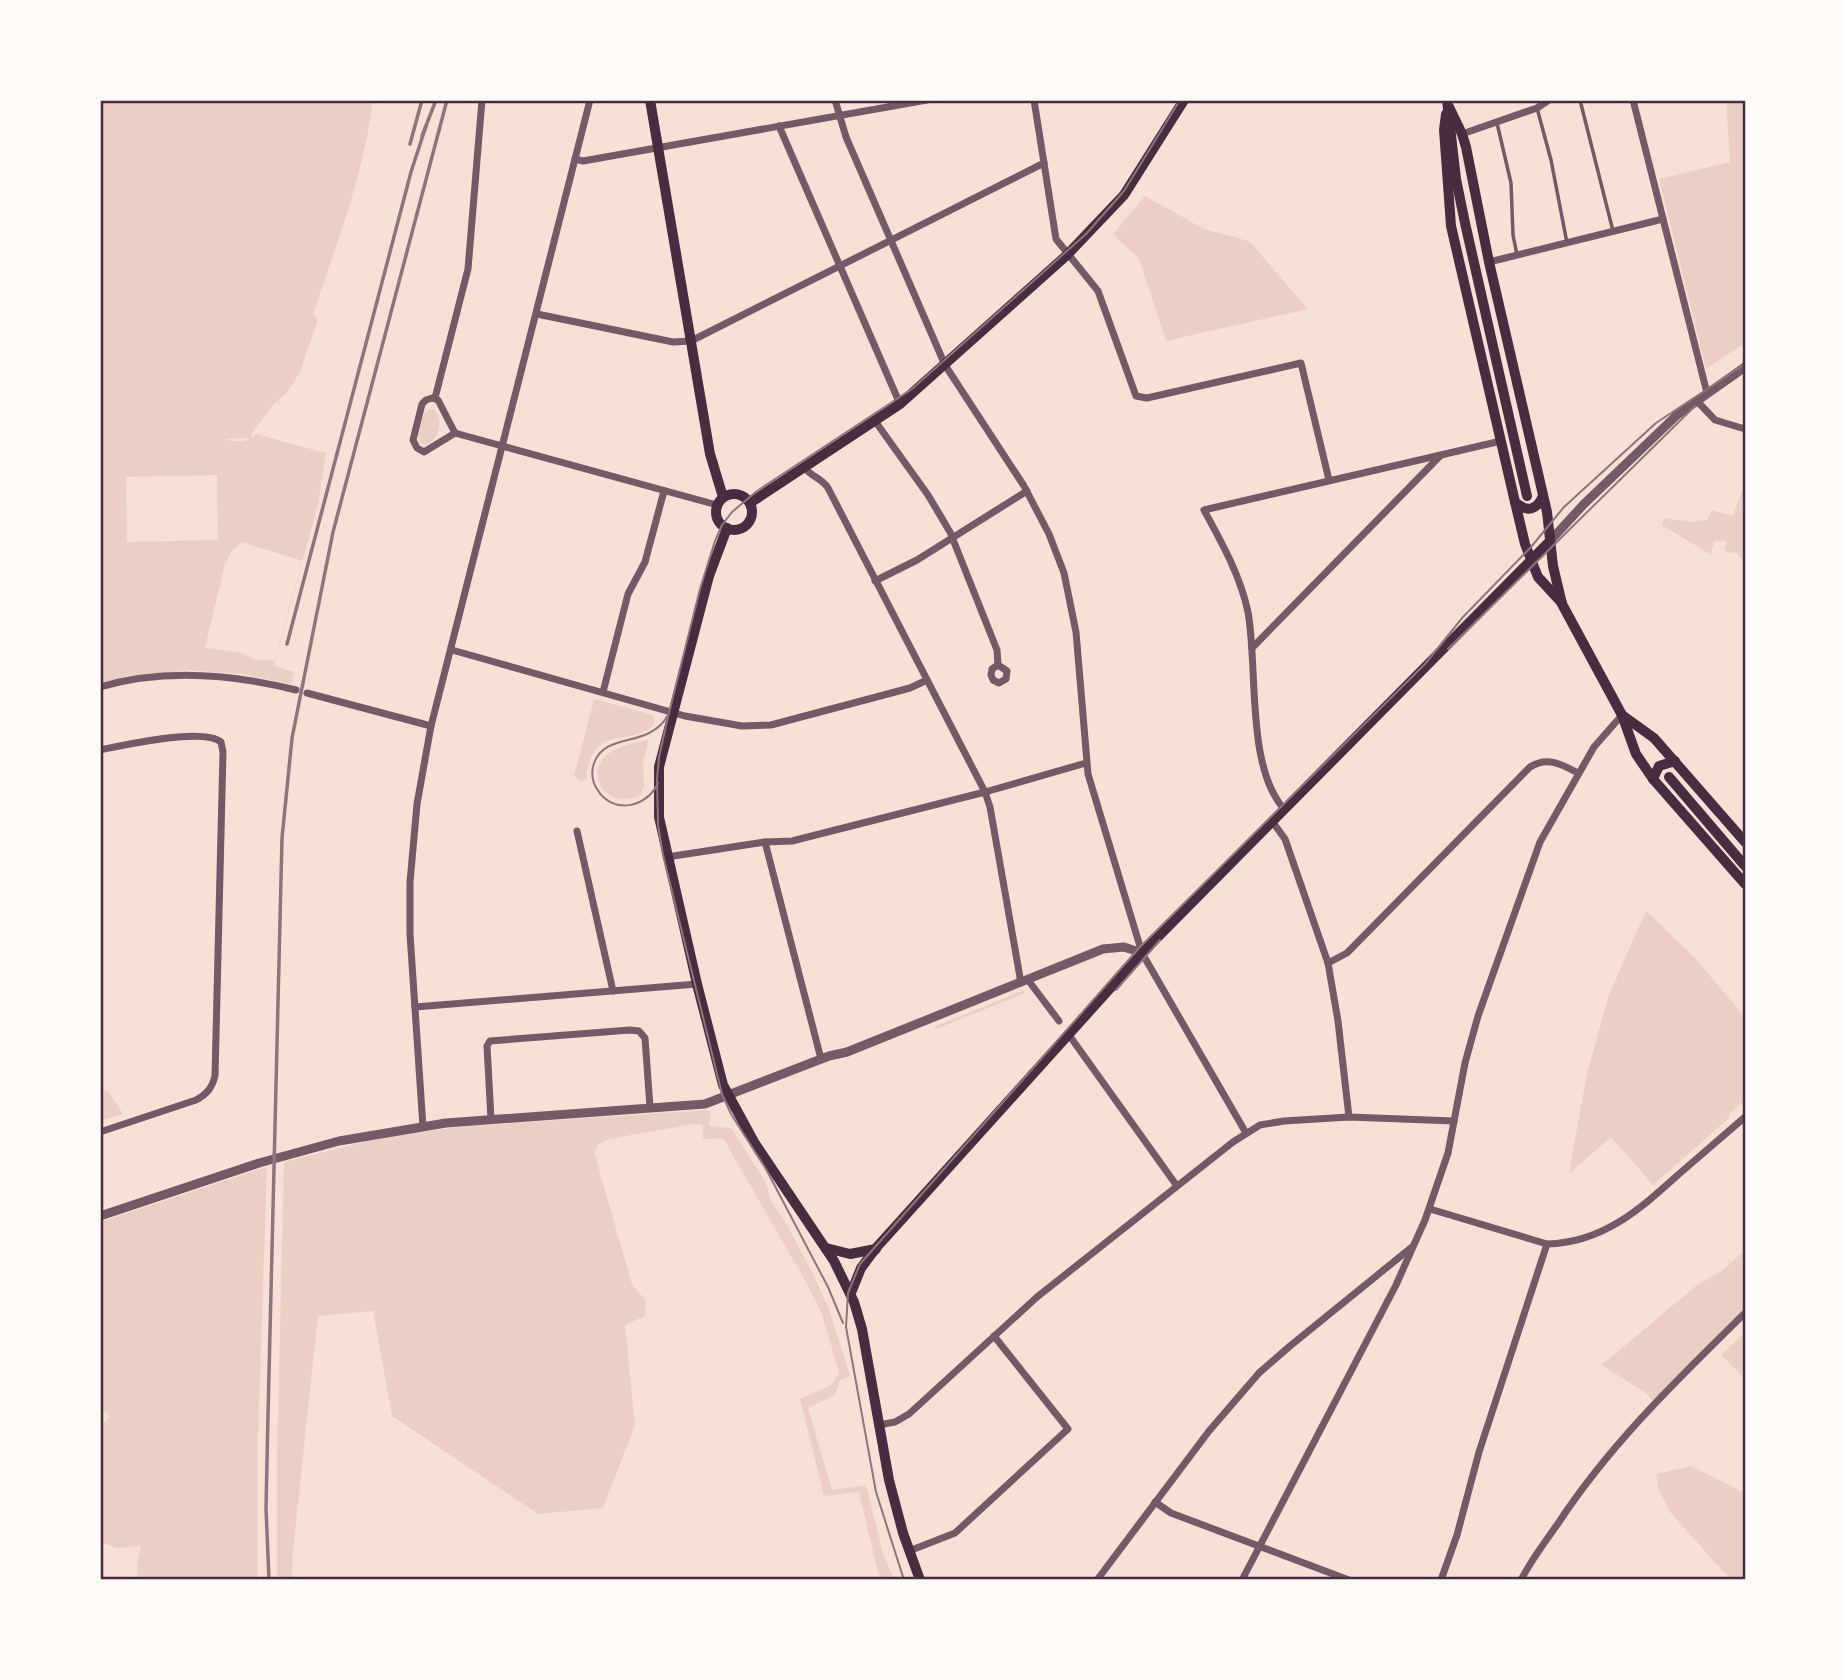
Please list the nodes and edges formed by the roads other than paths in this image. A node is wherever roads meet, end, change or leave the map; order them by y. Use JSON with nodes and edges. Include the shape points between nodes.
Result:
{"nodes":[{"id":1,"x":482,"y":100,"type":"edge"},
{"id":2,"x":590,"y":100,"type":"edge"},
{"id":3,"x":650,"y":100,"type":"edge"},
{"id":4,"x":835,"y":100,"type":"edge"},
{"id":5,"x":927,"y":100,"type":"edge"},
{"id":6,"x":1034,"y":100,"type":"edge"},
{"id":7,"x":1184,"y":100,"type":"edge"},
{"id":8,"x":1549,"y":100,"type":"edge"},
{"id":9,"x":1580,"y":100,"type":"edge"},
{"id":10,"x":1633,"y":100,"type":"edge"},
{"id":11,"x":1447,"y":102,"type":"edge"},
{"id":12,"x":1536,"y":108,"type":"junction"},
{"id":13,"x":838,"y":115,"type":"junction"},
{"id":14,"x":1497,"y":122,"type":"junction"},
{"id":15,"x":779,"y":126,"type":"junction"},
{"id":16,"x":1462,"y":134,"type":"junction"},
{"id":17,"x":658,"y":147,"type":"junction"},
{"id":18,"x":575,"y":159,"type":"junction"},
{"id":19,"x":1044,"y":163,"type":"junction"},
{"id":20,"x":1663,"y":219,"type":"junction"},
{"id":21,"x":1613,"y":231,"type":"junction"},
{"id":22,"x":890,"y":240,"type":"junction"},
{"id":23,"x":1567,"y":243,"type":"junction"},
{"id":24,"x":1517,"y":255,"type":"junction"},
{"id":25,"x":1068,"y":256,"type":"junction"},
{"id":26,"x":1489,"y":262,"type":"junction"},
{"id":27,"x":840,"y":265,"type":"junction"},
{"id":28,"x":537,"y":314,"type":"junction"},
{"id":29,"x":691,"y":341,"type":"junction"},
{"id":30,"x":945,"y":365,"type":"junction"},
{"id":31,"x":1745,"y":367,"type":"edge"},
{"id":32,"x":1707,"y":393,"type":"junction"},
{"id":33,"x":435,"y":398,"type":"junction"},
{"id":34,"x":1697,"y":401,"type":"junction"},
{"id":35,"x":900,"y":404,"type":"junction"},
{"id":36,"x":875,"y":421,"type":"junction"},
{"id":37,"x":1745,"y":429,"type":"edge"},
{"id":38,"x":455,"y":433,"type":"junction"},
{"id":39,"x":1501,"y":441,"type":"junction"},
{"id":40,"x":502,"y":447,"type":"junction"},
{"id":41,"x":1442,"y":454,"type":"junction"},
{"id":42,"x":804,"y":467,"type":"junction"},
{"id":43,"x":1329,"y":480,"type":"junction"},
{"id":44,"x":664,"y":491,"type":"junction"},
{"id":45,"x":1027,"y":491,"type":"junction"},
{"id":46,"x":1544,"y":495,"type":"junction"},
{"id":47,"x":1527,"y":496,"type":"dead end"},
{"id":48,"x":720,"y":501,"type":"junction"},
{"id":49,"x":1515,"y":502,"type":"junction"},
{"id":50,"x":750,"y":503,"type":"junction"},
{"id":51,"x":726,"y":528,"type":"junction"},
{"id":52,"x":953,"y":537,"type":"junction"},
{"id":53,"x":1550,"y":541,"type":"junction"},
{"id":54,"x":1532,"y":560,"type":"junction"},
{"id":55,"x":875,"y":581,"type":"junction"},
{"id":56,"x":1562,"y":604,"type":"junction"},
{"id":57,"x":1252,"y":648,"type":"junction"},
{"id":58,"x":452,"y":650,"type":"junction"},
{"id":59,"x":998,"y":665,"type":"dead end"},
{"id":60,"x":927,"y":680,"type":"junction"},
{"id":61,"x":100,"y":687,"type":"edge"},
{"id":62,"x":296,"y":690,"type":"dead end"},
{"id":63,"x":603,"y":692,"type":"junction"},
{"id":64,"x":307,"y":693,"type":"dead end"},
{"id":65,"x":674,"y":712,"type":"junction"},
{"id":66,"x":1622,"y":715,"type":"junction"},
{"id":67,"x":432,"y":726,"type":"junction"},
{"id":68,"x":100,"y":750,"type":"edge"},
{"id":69,"x":1675,"y":761,"type":"junction"},
{"id":70,"x":1086,"y":763,"type":"junction"},
{"id":71,"x":1578,"y":773,"type":"junction"},
{"id":72,"x":1669,"y":777,"type":"dead end"},
{"id":73,"x":1653,"y":779,"type":"junction"},
{"id":74,"x":985,"y":792,"type":"junction"},
{"id":75,"x":1284,"y":809,"type":"junction"},
{"id":76,"x":1272,"y":821,"type":"junction"},
{"id":77,"x":576,"y":831,"type":"dead end"},
{"id":78,"x":765,"y":842,"type":"junction"},
{"id":79,"x":1745,"y":842,"type":"edge"},
{"id":80,"x":667,"y":858,"type":"junction"},
{"id":81,"x":1745,"y":866,"type":"edge"},
{"id":82,"x":1745,"y":884,"type":"edge"},
{"id":83,"x":1142,"y":953,"type":"junction"},
{"id":84,"x":1328,"y":963,"type":"junction"},
{"id":85,"x":1025,"y":981,"type":"junction"},
{"id":86,"x":697,"y":984,"type":"junction"},
{"id":87,"x":613,"y":991,"type":"junction"},
{"id":88,"x":415,"y":1007,"type":"junction"},
{"id":89,"x":1059,"y":1021,"type":"dead end"},
{"id":90,"x":1069,"y":1035,"type":"junction"},
{"id":91,"x":821,"y":1059,"type":"junction"},
{"id":92,"x":728,"y":1096,"type":"junction"},
{"id":93,"x":650,"y":1107,"type":"junction"},
{"id":94,"x":1745,"y":1116,"type":"edge"},
{"id":95,"x":1349,"y":1117,"type":"junction"},
{"id":96,"x":491,"y":1119,"type":"junction"},
{"id":97,"x":1454,"y":1121,"type":"junction"},
{"id":98,"x":423,"y":1127,"type":"junction"},
{"id":99,"x":100,"y":1132,"type":"edge"},
{"id":100,"x":1247,"y":1133,"type":"junction"},
{"id":101,"x":1177,"y":1186,"type":"junction"},
{"id":102,"x":1430,"y":1209,"type":"junction"},
{"id":103,"x":100,"y":1216,"type":"edge"},
{"id":104,"x":1415,"y":1244,"type":"junction"},
{"id":105,"x":1547,"y":1244,"type":"junction"},
{"id":106,"x":826,"y":1248,"type":"junction"},
{"id":107,"x":876,"y":1248,"type":"junction"},
{"id":108,"x":850,"y":1293,"type":"junction"},
{"id":109,"x":1745,"y":1313,"type":"edge"},
{"id":110,"x":994,"y":1336,"type":"junction"},
{"id":111,"x":879,"y":1425,"type":"junction"},
{"id":112,"x":1155,"y":1503,"type":"junction"},
{"id":113,"x":1259,"y":1547,"type":"junction"},
{"id":114,"x":909,"y":1551,"type":"junction"},
{"id":115,"x":920,"y":1580,"type":"edge"},
{"id":116,"x":1097,"y":1580,"type":"edge"},
{"id":117,"x":1242,"y":1580,"type":"edge"},
{"id":118,"x":1349,"y":1580,"type":"edge"},
{"id":119,"x":1441,"y":1580,"type":"edge"},
{"id":120,"x":1521,"y":1580,"type":"edge"}],
"edges":[{"from":1,"to":33,"type":"street","via":[[468,269]]},
{"from":2,"to":18,"type":"street"},
{"from":3,"to":17,"type":"main road"},
{"from":4,"to":13,"type":"street"},
{"from":5,"to":13,"type":"street"},
{"from":6,"to":19,"type":"street"},
{"from":7,"to":25,"type":"main road","via":[[1124,195]]},
{"from":8,"to":12,"type":"street"},
{"from":9,"to":21,"type":"lane"},
{"from":10,"to":20,"type":"street"},
{"from":11,"to":16,"type":"main road"},
{"from":11,"to":39,"type":"main road","via":[[1444,130],[1451,226]]},
{"from":11,"to":47,"type":"main road","via":[[1456,179]]},
{"from":12,"to":14,"type":"street"},
{"from":12,"to":23,"type":"lane"},
{"from":13,"to":15,"type":"street"},
{"from":13,"to":22,"type":"street"},
{"from":14,"to":16,"type":"street"},
{"from":14,"to":24,"type":"lane","via":[[1507,159]]},
{"from":15,"to":17,"type":"street"},
{"from":15,"to":27,"type":"street"},
{"from":16,"to":26,"type":"main road"},
{"from":17,"to":18,"type":"street"},
{"from":17,"to":29,"type":"main road"},
{"from":18,"to":28,"type":"street"},
{"from":19,"to":22,"type":"street"},
{"from":19,"to":25,"type":"street","via":[[1056,236]]},
{"from":20,"to":21,"type":"street"},
{"from":20,"to":32,"type":"street"},
{"from":21,"to":23,"type":"street"},
{"from":22,"to":27,"type":"street"},
{"from":22,"to":30,"type":"street"},
{"from":23,"to":24,"type":"street"},
{"from":24,"to":26,"type":"street"},
{"from":25,"to":30,"type":"main road"},
{"from":25,"to":43,"type":"street","via":[[1103,300],[1138,397],[1301,363]]},
{"from":26,"to":46,"type":"main road"},
{"from":27,"to":29,"type":"street"},
{"from":27,"to":35,"type":"street"},
{"from":28,"to":29,"type":"street","via":[[673,342]]},
{"from":28,"to":40,"type":"street"},
{"from":29,"to":48,"type":"main road"},
{"from":30,"to":35,"type":"main road"},
{"from":30,"to":45,"type":"street"},
{"from":31,"to":32,"type":"street"},
{"from":32,"to":34,"type":"street"},
{"from":33,"to":38,"type":"street"},
{"from":33,"to":38,"type":"street","via":[[422,404],[414,444],[424,452]]},
{"from":34,"to":37,"type":"street","via":[[1715,420]]},
{"from":34,"to":53,"type":"street","via":[[1632,457]]},
{"from":35,"to":36,"type":"main road"},
{"from":36,"to":42,"type":"main road"},
{"from":36,"to":52,"type":"street"},
{"from":38,"to":40,"type":"street"},
{"from":39,"to":41,"type":"street"},
{"from":39,"to":49,"type":"main road"},
{"from":40,"to":44,"type":"street"},
{"from":40,"to":58,"type":"street"},
{"from":41,"to":43,"type":"street"},
{"from":41,"to":57,"type":"street"},
{"from":42,"to":50,"type":"main road"},
{"from":42,"to":55,"type":"street","via":[[827,485]]},
{"from":43,"to":57,"type":"street","via":[[1203,510],[1241,587]]},
{"from":44,"to":48,"type":"street"},
{"from":44,"to":63,"type":"street","via":[[645,562],[628,594]]},
{"from":45,"to":52,"type":"street"},
{"from":45,"to":70,"type":"street","via":[[1054,545],[1072,609]]},
{"from":46,"to":49,"type":"main road","via":[[1532,509]]},
{"from":46,"to":53,"type":"main road"},
{"from":48,"to":50,"type":"main road","via":[[738,494]]},
{"from":48,"to":51,"type":"main road","via":[[718,520]]},
{"from":49,"to":54,"type":"main road"},
{"from":50,"to":51,"type":"main road","via":[[747,524]]},
{"from":51,"to":65,"type":"main road"},
{"from":52,"to":55,"type":"street"},
{"from":52,"to":59,"type":"street","via":[[997,650]]},
{"from":53,"to":54,"type":"main road"},
{"from":53,"to":56,"type":"main road"},
{"from":54,"to":56,"type":"main road","via":[[1544,585]]},
{"from":54,"to":75,"type":"main road"},
{"from":55,"to":60,"type":"street"},
{"from":56,"to":66,"type":"main road"},
{"from":57,"to":75,"type":"street","via":[[1263,756],[1270,787]]},
{"from":58,"to":63,"type":"street"},
{"from":58,"to":67,"type":"street"},
{"from":60,"to":65,"type":"street","via":[[765,726]]},
{"from":60,"to":74,"type":"street"},
{"from":61,"to":62,"type":"street","via":[[200,675]]},
{"from":63,"to":65,"type":"street"},
{"from":64,"to":67,"type":"street"},
{"from":65,"to":80,"type":"main road","via":[[658,780]]},
{"from":66,"to":69,"type":"main road","via":[[1654,738]]},
{"from":66,"to":71,"type":"street"},
{"from":66,"to":73,"type":"main road","via":[[1636,754]]},
{"from":67,"to":88,"type":"street","via":[[411,855]]},
{"from":68,"to":99,"type":"street","via":[[155,739],[212,737],[221,742],[223,752],[213,1084],[196,1100]]},
{"from":69,"to":73,"type":"main road","via":[[1660,765]]},
{"from":69,"to":79,"type":"main road"},
{"from":70,"to":74,"type":"street"},
{"from":70,"to":83,"type":"street"},
{"from":71,"to":84,"type":"street","via":[[1551,761],[1530,767],[1347,953]]},
{"from":71,"to":97,"type":"street","via":[[1540,842],[1478,1016]]},
{"from":72,"to":81,"type":"main road"},
{"from":73,"to":82,"type":"main road"},
{"from":74,"to":78,"type":"street","via":[[792,841]]},
{"from":74,"to":85,"type":"street"},
{"from":75,"to":76,"type":"main road"},
{"from":76,"to":83,"type":"main road"},
{"from":76,"to":84,"type":"street","via":[[1285,839]]},
{"from":77,"to":87,"type":"street"},
{"from":78,"to":80,"type":"street"},
{"from":78,"to":91,"type":"street"},
{"from":80,"to":86,"type":"main road"},
{"from":83,"to":85,"type":"street","via":[[1129,947],[1107,948]]},
{"from":83,"to":90,"type":"main road"},
{"from":83,"to":100,"type":"street"},
{"from":84,"to":95,"type":"street"},
{"from":85,"to":89,"type":"street"},
{"from":85,"to":91,"type":"street"},
{"from":86,"to":87,"type":"street"},
{"from":86,"to":92,"type":"main road"},
{"from":87,"to":88,"type":"street"},
{"from":88,"to":98,"type":"street"},
{"from":90,"to":101,"type":"street"},
{"from":90,"to":107,"type":"main road"},
{"from":91,"to":92,"type":"street"},
{"from":92,"to":93,"type":"street","via":[[702,1104]]},
{"from":92,"to":106,"type":"main road","via":[[779,1182]]},
{"from":93,"to":96,"type":"street"},
{"from":93,"to":96,"type":"street","via":[[645,1038],[630,1030],[489,1041]]},
{"from":94,"to":105,"type":"street","via":[[1619,1224],[1577,1240]]},
{"from":95,"to":97,"type":"street"},
{"from":95,"to":100,"type":"street","via":[[1268,1123]]},
{"from":96,"to":98,"type":"street"},
{"from":97,"to":102,"type":"street"},
{"from":98,"to":103,"type":"street","via":[[314,1147]]},
{"from":100,"to":101,"type":"street"},
{"from":101,"to":110,"type":"street"},
{"from":102,"to":104,"type":"street"},
{"from":102,"to":105,"type":"street"},
{"from":104,"to":112,"type":"street","via":[[1273,1360],[1209,1431]]},
{"from":104,"to":113,"type":"street"},
{"from":105,"to":119,"type":"street"},
{"from":106,"to":107,"type":"main road","via":[[850,1254]]},
{"from":106,"to":108,"type":"main road"},
{"from":107,"to":108,"type":"main road"},
{"from":108,"to":111,"type":"main road","via":[[862,1329]]},
{"from":109,"to":120,"type":"street","via":[[1612,1450],[1578,1492]]},
{"from":110,"to":111,"type":"street","via":[[907,1416]]},
{"from":110,"to":114,"type":"street","via":[[1068,1429],[955,1533]]},
{"from":111,"to":114,"type":"main road"},
{"from":112,"to":113,"type":"street"},
{"from":112,"to":116,"type":"street"},
{"from":113,"to":117,"type":"street"},
{"from":113,"to":118,"type":"street"},
{"from":114,"to":115,"type":"main road"}]}
